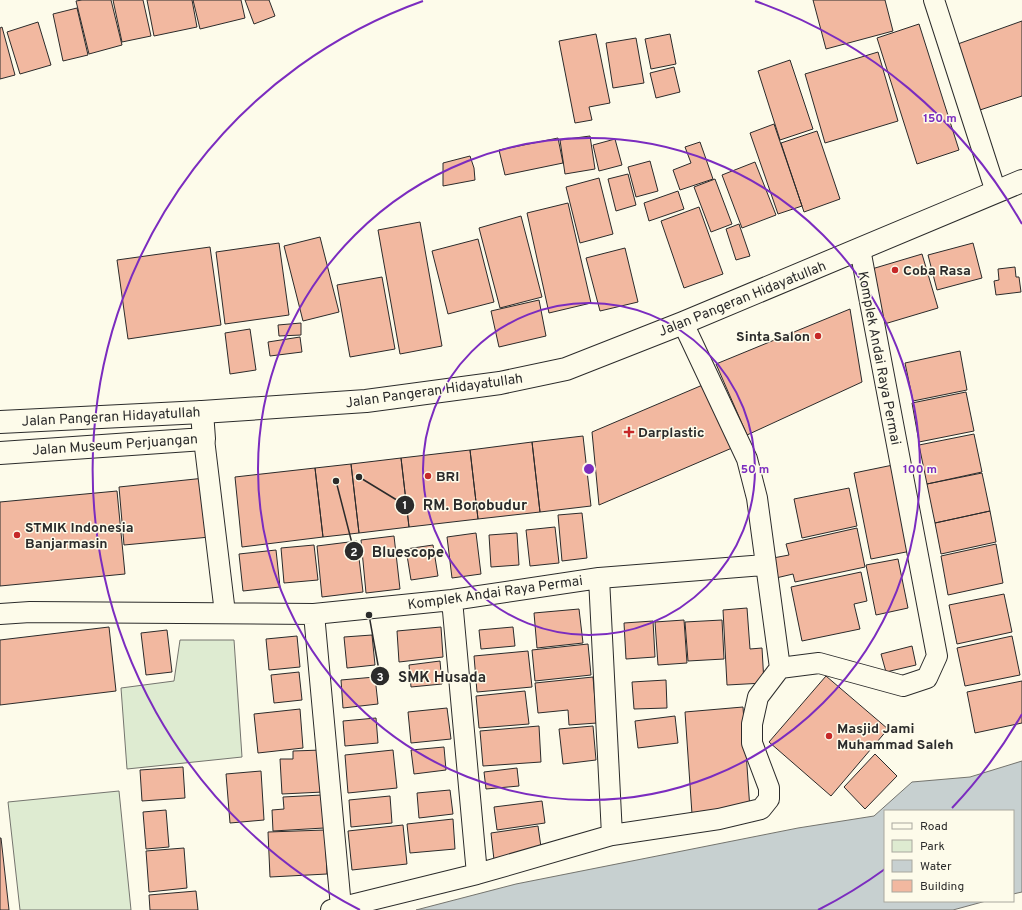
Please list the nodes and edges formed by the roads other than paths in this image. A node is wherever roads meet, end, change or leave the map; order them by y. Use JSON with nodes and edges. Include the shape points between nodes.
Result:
{"nodes":[{"id":1,"x":934,"y":0,"type":"edge"},
{"id":2,"x":1022,"y":181,"type":"edge"},
{"id":3,"x":996,"y":192,"type":"junction"},
{"id":4,"x":860,"y":249,"type":"junction"},
{"id":5,"x":683,"y":324,"type":"junction"},
{"id":6,"x":202,"y":412,"type":"junction"},
{"id":7,"x":0,"y":422,"type":"edge"},
{"id":8,"x":204,"y":439,"type":"junction"},
{"id":9,"x":0,"y":453,"type":"edge"},
{"id":10,"x":765,"y":565,"type":"junction"},
{"id":11,"x":599,"y":578,"type":"junction"},
{"id":12,"x":452,"y":600,"type":"junction"},
{"id":13,"x":225,"y":613,"type":"junction"},
{"id":14,"x":0,"y":614,"type":"edge"},
{"id":15,"x":314,"y":614,"type":"junction"},
{"id":16,"x":780,"y":668,"type":"junction"},
{"id":17,"x":612,"y":834,"type":"junction"},
{"id":18,"x":478,"y":874,"type":"junction"},
{"id":19,"x":336,"y":909,"type":"edge"}],
"edges":[{"from":1,"to":3,"type":"street"},
{"from":2,"to":3,"type":"main road","name":"Jalan Pangeran Hidayatullah"},
{"from":3,"to":4,"type":"main road","name":"Jalan Pangeran Hidayatullah"},
{"from":4,"to":5,"type":"main road","name":"Jalan Pangeran Hidayatullah"},
{"from":4,"to":16,"type":"street","name":"Komplek Andai Raya Permai","via":[[937,656],[927,678],[903,686],[820,663]]},
{"from":5,"to":6,"type":"main road","name":"Jalan Pangeran Hidayatullah","via":[[566,369],[500,383],[366,401]]},
{"from":5,"to":10,"type":"street","via":[[747,459],[757,498]]},
{"from":6,"to":7,"type":"main road","name":"Jalan Pangeran Hidayatullah"},
{"from":6,"to":8,"type":"main road","name":"Jalan Museum Perjuangan"},
{"from":8,"to":9,"type":"main road","name":"Jalan Museum Perjuangan"},
{"from":8,"to":13,"type":"street"},
{"from":10,"to":11,"type":"street","name":"Komplek Andai Raya Permai"},
{"from":10,"to":16,"type":"street"},
{"from":11,"to":12,"type":"street","name":"Komplek Andai Raya Permai"},
{"from":11,"to":17,"type":"street"},
{"from":12,"to":15,"type":"street","name":"Komplek Andai Raya Permai"},
{"from":12,"to":18,"type":"street"},
{"from":13,"to":14,"type":"street","name":"Komplek Andai Raya Permai"},
{"from":13,"to":15,"type":"street","name":"Komplek Andai Raya Permai"},
{"from":15,"to":19,"type":"street"},
{"from":16,"to":17,"type":"street","via":[[758,697],[752,724],[752,743],[769,788],[769,800],[761,809],[719,819]]},
{"from":17,"to":18,"type":"street"},
{"from":18,"to":19,"type":"street"}]}
